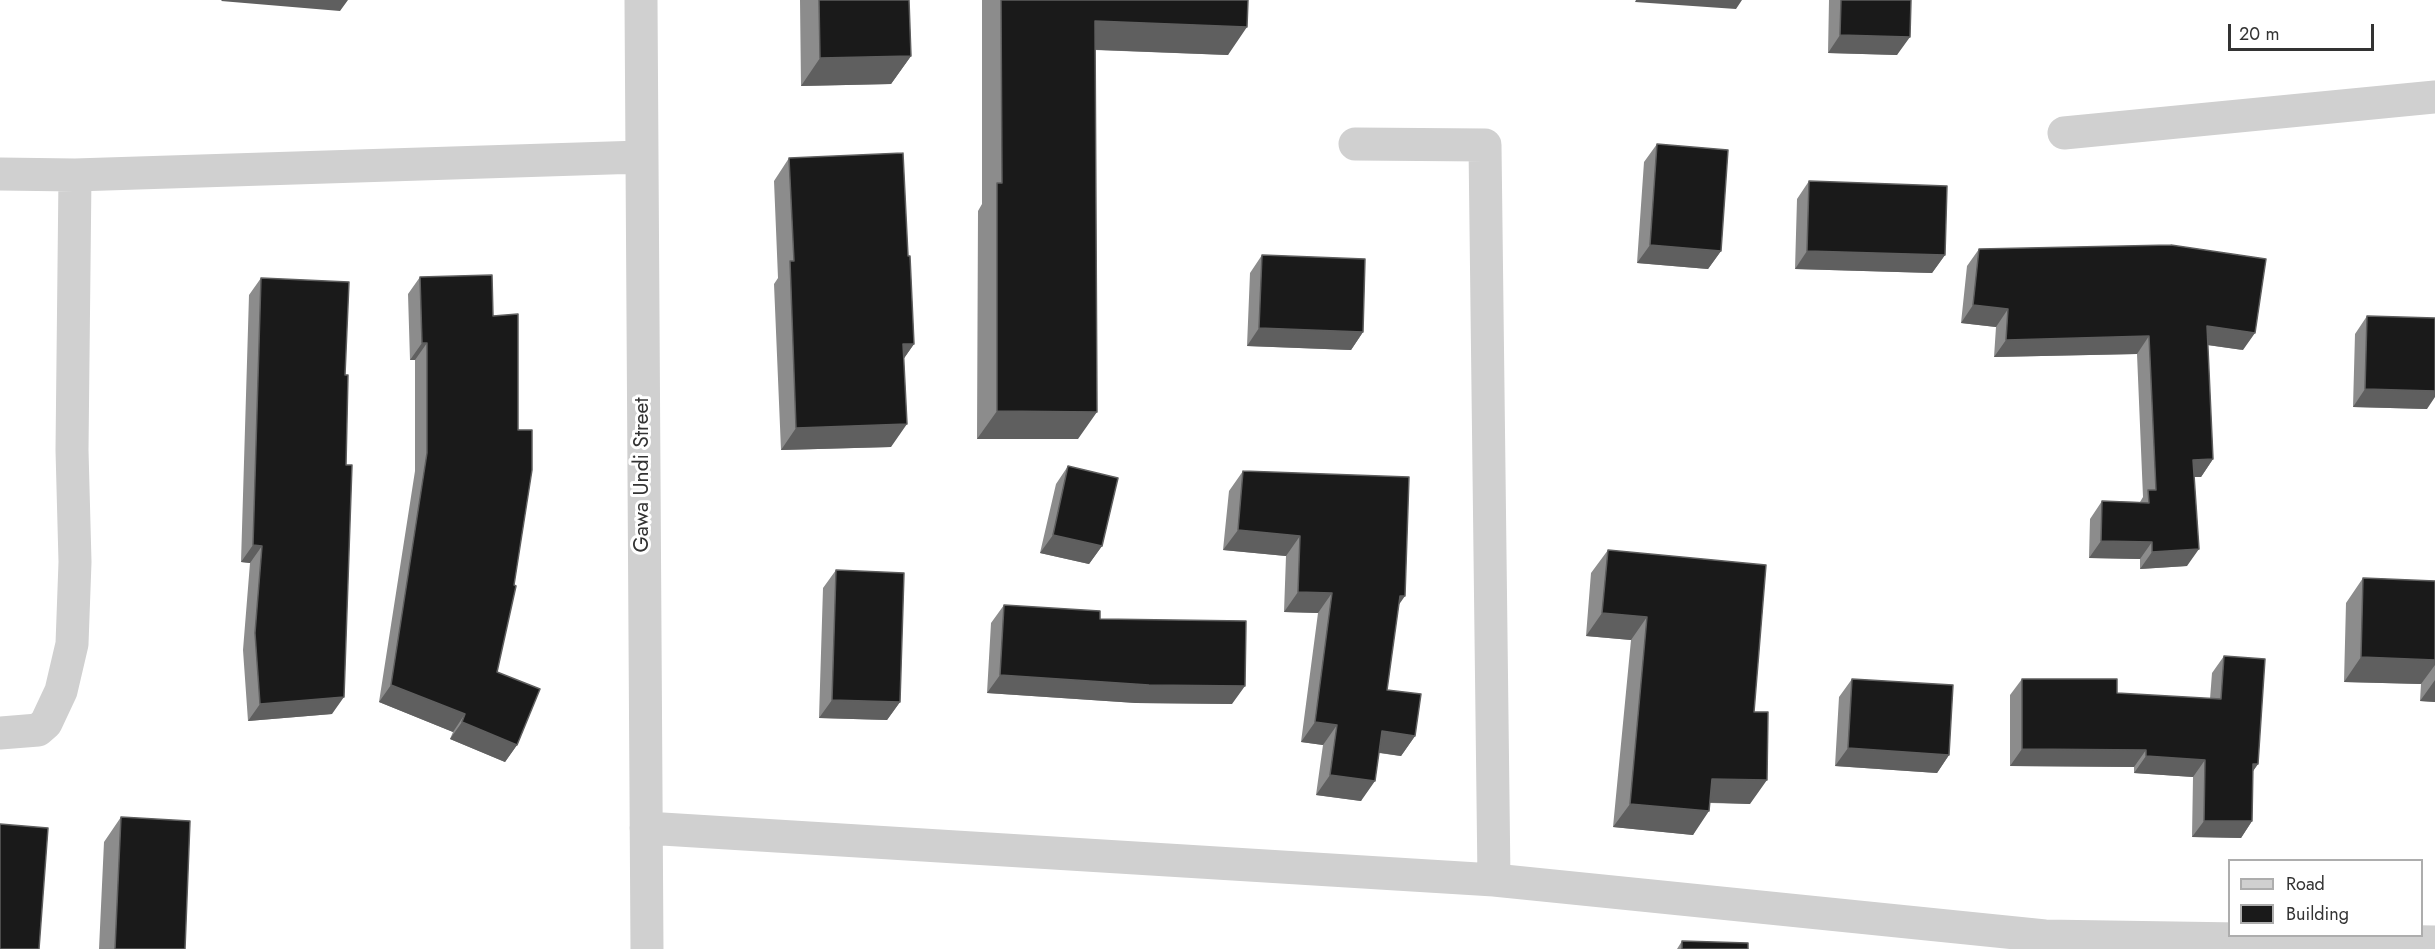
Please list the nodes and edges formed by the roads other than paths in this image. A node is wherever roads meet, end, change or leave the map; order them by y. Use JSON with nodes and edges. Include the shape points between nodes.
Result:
{"nodes":[{"id":1,"x":641,"y":0,"type":"edge"},
{"id":2,"x":2435,"y":97,"type":"edge"},
{"id":3,"x":2064,"y":133,"type":"dead end"},
{"id":4,"x":1355,"y":144,"type":"dead end"},
{"id":5,"x":641,"y":157,"type":"junction"},
{"id":6,"x":0,"y":174,"type":"edge"},
{"id":7,"x":75,"y":175,"type":"junction"},
{"id":8,"x":0,"y":733,"type":"edge"},
{"id":9,"x":646,"y":828,"type":"junction"},
{"id":10,"x":1494,"y":880,"type":"junction"},
{"id":11,"x":2435,"y":942,"type":"edge"},
{"id":12,"x":2045,"y":943,"type":"edge"},
{"id":13,"x":647,"y":949,"type":"edge"}],
"edges":[{"from":1,"to":5,"type":"street","name":"Gawa Undi Street"},
{"from":2,"to":3,"type":"street"},
{"from":4,"to":10,"type":"street","via":[[1485,145]]},
{"from":5,"to":7,"type":"street"},
{"from":5,"to":9,"type":"street","name":"Gawa Undi Street"},
{"from":6,"to":7,"type":"street"},
{"from":7,"to":8,"type":"street","via":[[72,644],[61,691],[46,723],[38,730]]},
{"from":9,"to":10,"type":"street"},
{"from":9,"to":13,"type":"street","name":"Gawa Undi Street"},
{"from":10,"to":12,"type":"street"},
{"from":11,"to":12,"type":"street"}]}
